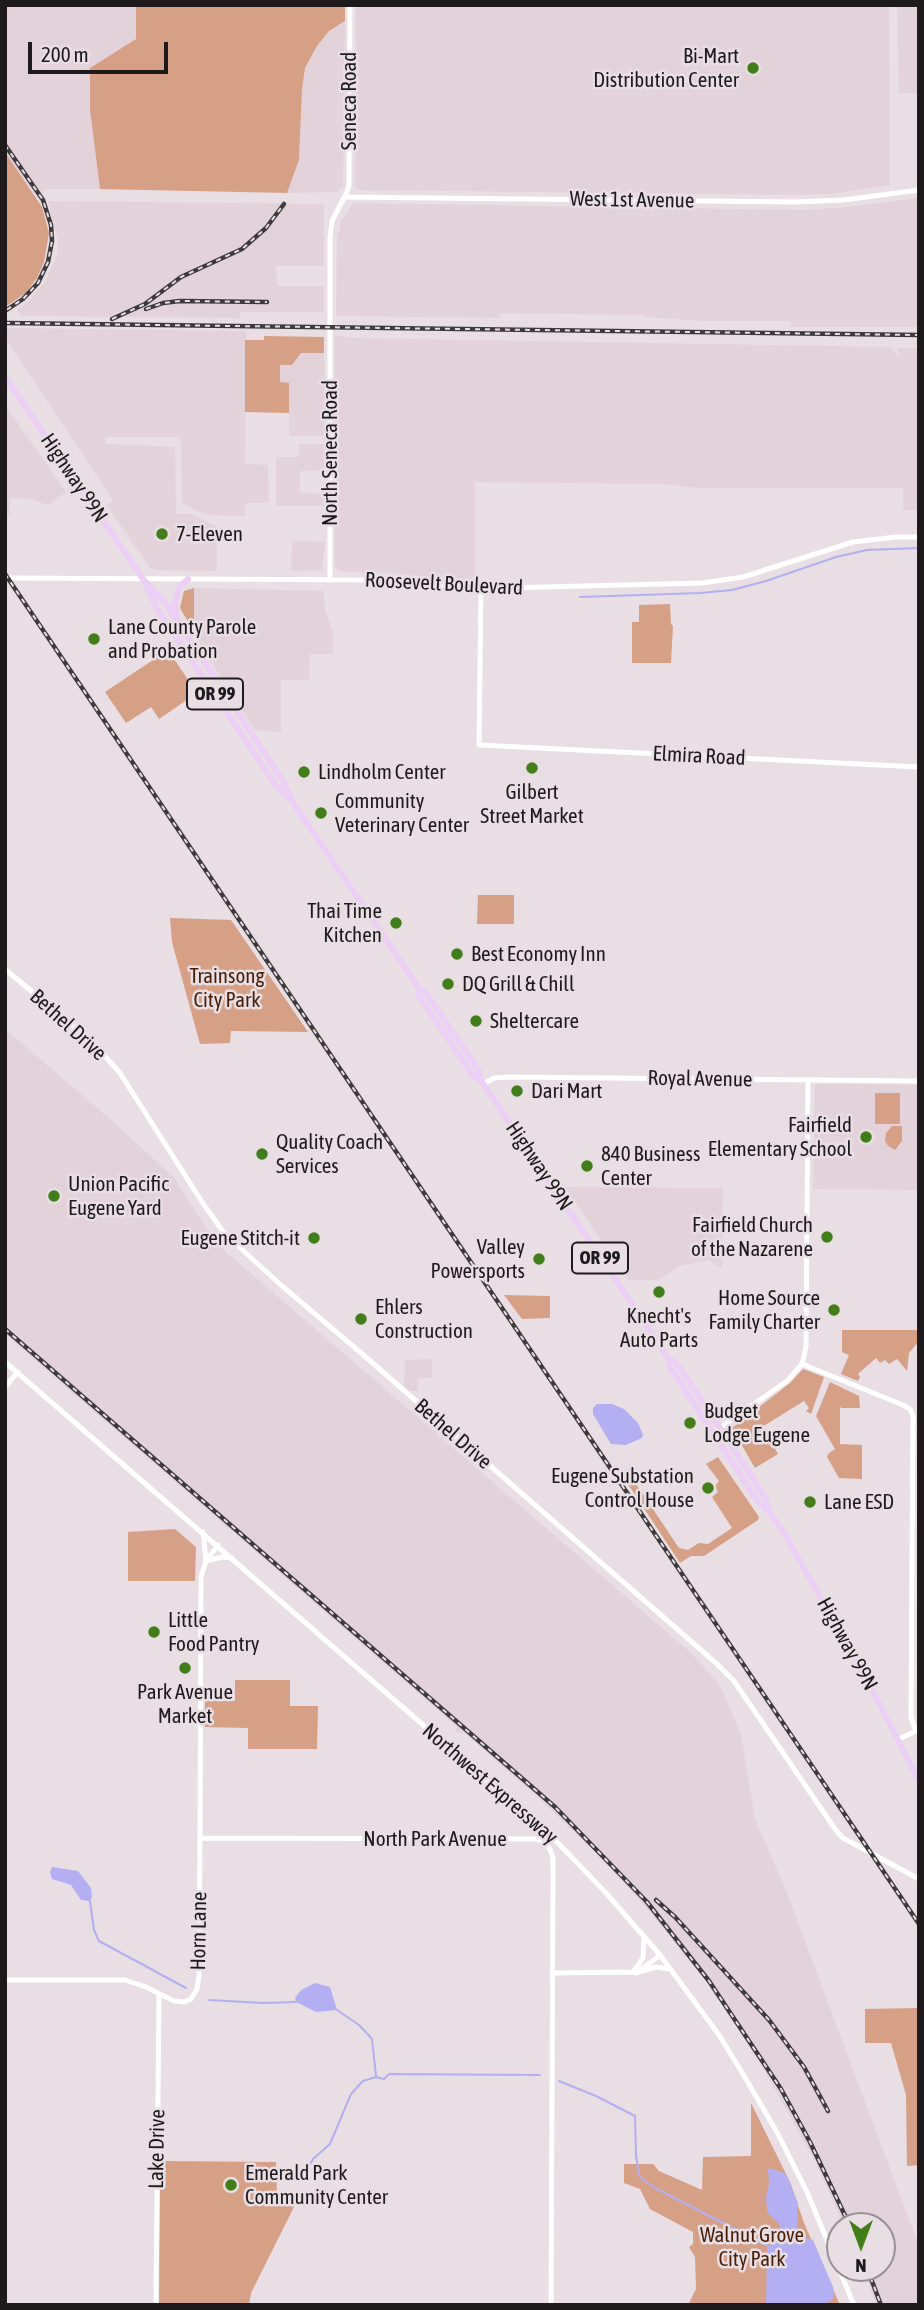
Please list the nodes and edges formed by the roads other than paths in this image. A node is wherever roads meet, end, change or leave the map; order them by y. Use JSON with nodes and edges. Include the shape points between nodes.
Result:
{"nodes":[{"id":1,"x":350,"y":5,"type":"edge"},
{"id":2,"x":919,"y":190,"type":"edge"},
{"id":3,"x":345,"y":197,"type":"junction"},
{"id":4,"x":330,"y":326,"type":"joint"},
{"id":5,"x":5,"y":377,"type":"edge"},
{"id":6,"x":919,"y":537,"type":"edge"},
{"id":7,"x":5,"y":578,"type":"edge"},
{"id":8,"x":143,"y":579,"type":"junction"},
{"id":9,"x":188,"y":579,"type":"junction"},
{"id":10,"x":330,"y":579,"type":"junction"},
{"id":11,"x":481,"y":589,"type":"junction"},
{"id":12,"x":177,"y":622,"type":"junction"},
{"id":13,"x":919,"y":768,"type":"edge"},
{"id":14,"x":294,"y":804,"type":"junction"},
{"id":15,"x":5,"y":969,"type":"edge"},
{"id":16,"x":808,"y":1080,"type":"junction"},
{"id":17,"x":919,"y":1081,"type":"edge"},
{"id":18,"x":482,"y":1082,"type":"junction"},
{"id":19,"x":5,"y":1362,"type":"edge"},
{"id":20,"x":802,"y":1364,"type":"junction"},
{"id":21,"x":18,"y":1373,"type":"junction"},
{"id":22,"x":5,"y":1387,"type":"edge"},
{"id":23,"x":717,"y":1430,"type":"junction"},
{"id":24,"x":203,"y":1532,"type":"junction"},
{"id":25,"x":218,"y":1545,"type":"junction"},
{"id":26,"x":233,"y":1558,"type":"junction"},
{"id":27,"x":205,"y":1561,"type":"junction"},
{"id":28,"x":897,"y":1740,"type":"junction"},
{"id":29,"x":919,"y":1781,"type":"edge"},
{"id":30,"x":200,"y":1838,"type":"junction"},
{"id":31,"x":919,"y":1879,"type":"edge"},
{"id":32,"x":644,"y":1936,"type":"junction"},
{"id":33,"x":660,"y":1955,"type":"junction"},
{"id":34,"x":671,"y":1969,"type":"junction"},
{"id":35,"x":633,"y":1972,"type":"junction"},
{"id":36,"x":553,"y":1973,"type":"junction"},
{"id":37,"x":5,"y":1980,"type":"edge"},
{"id":38,"x":159,"y":1994,"type":"junction"},
{"id":39,"x":156,"y":2305,"type":"edge"},
{"id":40,"x":551,"y":2305,"type":"edge"},
{"id":41,"x":854,"y":2305,"type":"edge"}],
"edges":[{"from":1,"to":3,"type":"street","name":"Seneca Road","via":[[349,185]]},
{"from":2,"to":3,"type":"street","name":"West 1st Avenue","via":[[795,202]]},
{"from":3,"to":4,"type":"street","name":"Seneca Road","via":[[330,230]]},
{"from":4,"to":10,"type":"street","name":"North Seneca Road"},
{"from":5,"to":8,"type":"main road","name":"Highway 99N","number":"OR 99"},
{"from":6,"to":11,"type":"street","name":"Roosevelt Boulevard","via":[[853,542],[722,581]]},
{"from":7,"to":8,"type":"street","name":"Roosevelt Boulevard"},
{"from":8,"to":9,"type":"street","name":"Roosevelt Boulevard"},
{"from":8,"to":12,"type":"main road","name":"Highway 99N","number":"OR 99"},
{"from":8,"to":14,"type":"main road","name":"Highway 99N","number":"OR 99","via":[[164,619],[275,784]]},
{"from":9,"to":10,"type":"street","name":"Roosevelt Boulevard"},
{"from":9,"to":12,"type":"main road","via":[[179,587]]},
{"from":10,"to":11,"type":"street","name":"Roosevelt Boulevard"},
{"from":11,"to":13,"type":"street","name":"Elmira Road","via":[[479,745]]},
{"from":12,"to":14,"type":"main road","name":"Highway 99N","number":"OR 99"},
{"from":14,"to":18,"type":"main road","name":"Highway 99N","number":"OR 99","via":[[479,1071]]},
{"from":15,"to":31,"type":"street","name":"Bethel Drive","via":[[92,1042],[120,1073],[224,1233],[718,1664],[843,1838]]},
{"from":16,"to":17,"type":"street","name":"Royal Avenue"},
{"from":16,"to":18,"type":"street","name":"Royal Avenue","via":[[509,1077]]},
{"from":16,"to":20,"type":"street","via":[[806,1346]]},
{"from":18,"to":23,"type":"main road","name":"Highway 99N","number":"OR 99","via":[[667,1357],[677,1364]]},
{"from":19,"to":21,"type":"street","name":"Northwest Expressway"},
{"from":20,"to":23,"type":"street","via":[[787,1381]]},
{"from":20,"to":28,"type":"street","via":[[903,1405],[914,1416],[911,1718],[916,1731]]},
{"from":21,"to":22,"type":"street"},
{"from":21,"to":24,"type":"street","name":"Northwest Expressway"},
{"from":23,"to":28,"type":"main road","name":"Highway 99N","number":"OR 99","via":[[829,1611]]},
{"from":24,"to":25,"type":"street","name":"Northwest Expressway"},
{"from":24,"to":27,"type":"street"},
{"from":25,"to":26,"type":"street","name":"Northwest Expressway"},
{"from":25,"to":27,"type":"street"},
{"from":26,"to":27,"type":"street"},
{"from":26,"to":32,"type":"street","name":"Northwest Expressway","via":[[558,1843]]},
{"from":27,"to":30,"type":"street","via":[[200,1587]]},
{"from":28,"to":29,"type":"main road","name":"Highway 99N","number":"OR 99"},
{"from":30,"to":36,"type":"street","name":"North Park Avenue","via":[[541,1841],[553,1858]]},
{"from":30,"to":38,"type":"street","name":"Horn Lane","via":[[197,1989],[193,1998],[184,2002]]},
{"from":32,"to":33,"type":"street","name":"Northwest Expressway"},
{"from":32,"to":35,"type":"street","via":[[643,1958]]},
{"from":33,"to":34,"type":"street","name":"Northwest Expressway"},
{"from":33,"to":35,"type":"street"},
{"from":34,"to":35,"type":"street"},
{"from":34,"to":41,"type":"street","name":"Northwest Expressway","via":[[719,2035],[778,2134]]},
{"from":35,"to":36,"type":"street"},
{"from":36,"to":40,"type":"street","name":"North Park Avenue"},
{"from":37,"to":38,"type":"street","name":"Horn Lane","via":[[117,1980]]},
{"from":38,"to":39,"type":"street","name":"Lake Drive"}]}
